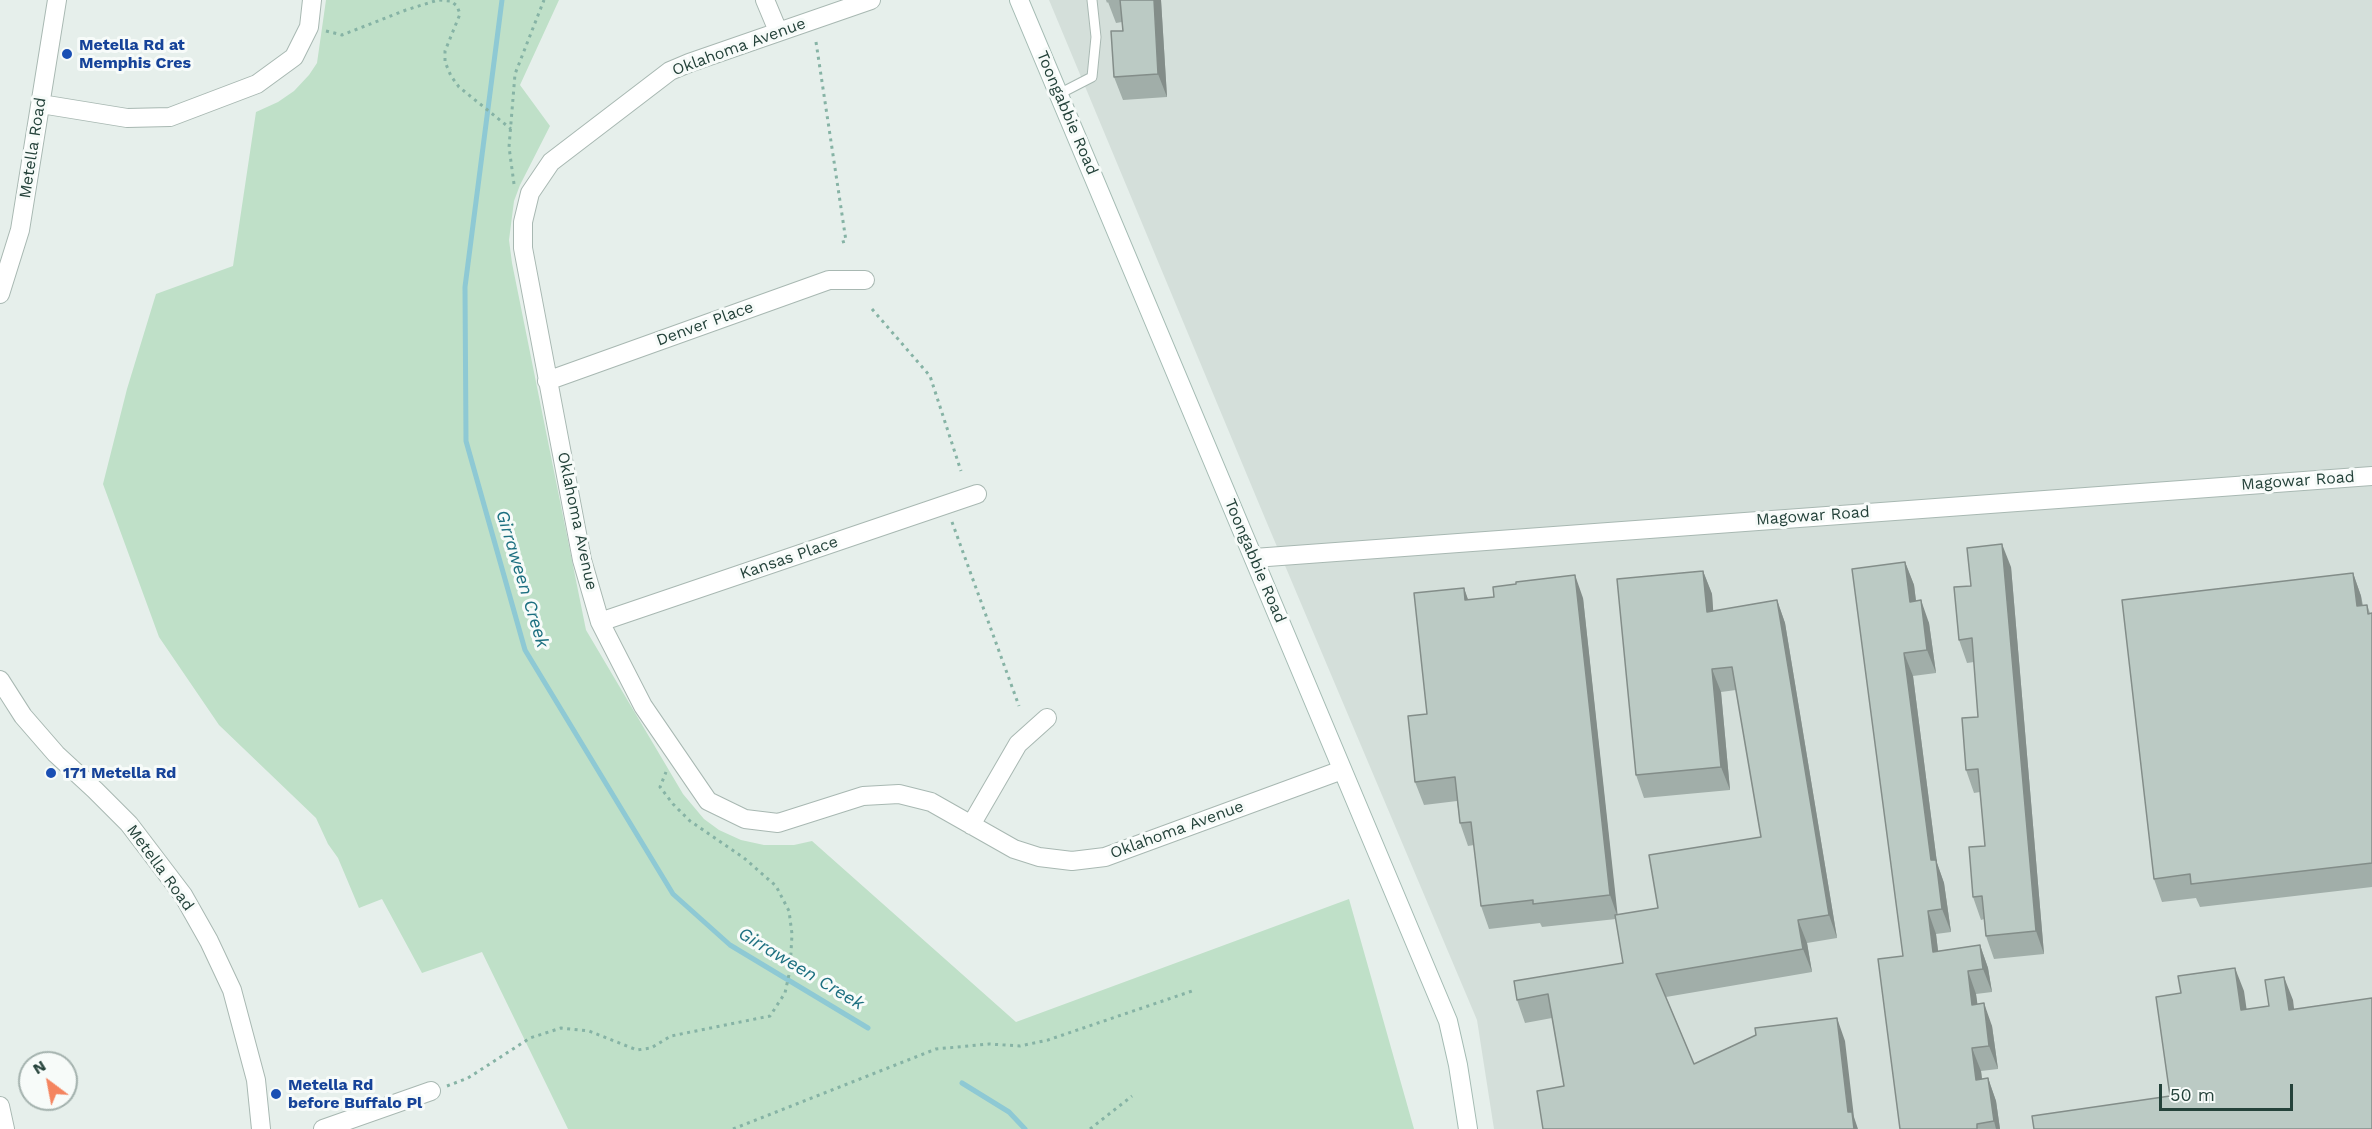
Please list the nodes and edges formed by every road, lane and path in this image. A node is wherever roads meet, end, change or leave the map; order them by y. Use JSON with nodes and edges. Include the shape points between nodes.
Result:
{"nodes":[{"id":1,"x":57,"y":0,"type":"edge"},
{"id":2,"x":312,"y":0,"type":"edge"},
{"id":3,"x":544,"y":0,"type":"edge"},
{"id":4,"x":765,"y":0,"type":"edge"},
{"id":5,"x":871,"y":0,"type":"edge"},
{"id":6,"x":1019,"y":0,"type":"edge"},
{"id":7,"x":1092,"y":0,"type":"edge"},
{"id":8,"x":309,"y":27,"type":"junction"},
{"id":9,"x":778,"y":32,"type":"junction"},
{"id":10,"x":816,"y":42,"type":"dead end"},
{"id":11,"x":1059,"y":94,"type":"junction"},
{"id":12,"x":41,"y":104,"type":"junction"},
{"id":13,"x":511,"y":129,"type":"junction"},
{"id":14,"x":515,"y":194,"type":"dead end"},
{"id":15,"x":839,"y":243,"type":"dead end"},
{"id":16,"x":865,"y":280,"type":"dead end"},
{"id":17,"x":0,"y":294,"type":"edge"},
{"id":18,"x":872,"y":309,"type":"dead end"},
{"id":19,"x":548,"y":381,"type":"junction"},
{"id":20,"x":961,"y":471,"type":"dead end"},
{"id":21,"x":2372,"y":476,"type":"edge"},
{"id":22,"x":977,"y":494,"type":"dead end"},
{"id":23,"x":950,"y":515,"type":"dead end"},
{"id":24,"x":1254,"y":558,"type":"junction"},
{"id":25,"x":600,"y":622,"type":"junction"},
{"id":26,"x":0,"y":680,"type":"edge"},
{"id":27,"x":1019,"y":706,"type":"dead end"},
{"id":28,"x":1047,"y":718,"type":"dead end"},
{"id":29,"x":674,"y":752,"type":"junction"},
{"id":30,"x":1342,"y":770,"type":"junction"},
{"id":31,"x":971,"y":825,"type":"junction"},
{"id":32,"x":1192,"y":991,"type":"dead end"},
{"id":33,"x":431,"y":1091,"type":"joint"},
{"id":34,"x":1132,"y":1096,"type":"dead end"},
{"id":35,"x":0,"y":1106,"type":"edge"},
{"id":36,"x":5,"y":1129,"type":"edge"},
{"id":37,"x":261,"y":1129,"type":"edge"},
{"id":38,"x":323,"y":1129,"type":"edge"},
{"id":39,"x":733,"y":1129,"type":"edge"},
{"id":40,"x":1090,"y":1129,"type":"edge"},
{"id":41,"x":1468,"y":1129,"type":"edge"}],
"edges":[{"from":1,"to":12,"type":"street","name":"Metella Road"},
{"from":2,"to":8,"type":"street"},
{"from":3,"to":13,"type":"path","via":[[515,74]]},
{"from":4,"to":9,"type":"street"},
{"from":5,"to":9,"type":"street","name":"Oklahoma Avenue"},
{"from":6,"to":11,"type":"street","name":"Toongabbie Road"},
{"from":7,"to":11,"type":"lane","via":[[1096,37],[1092,76]]},
{"from":8,"to":12,"type":"street","via":[[294,57],[257,84],[170,117],[127,117]]},
{"from":8,"to":13,"type":"path","via":[[342,35],[438,0],[451,1],[460,14],[445,51],[451,76]]},
{"from":9,"to":19,"type":"street","name":"Oklahoma Avenue","via":[[670,71],[551,162],[530,193],[523,222],[523,248]]},
{"from":10,"to":15,"type":"path","via":[[846,241]]},
{"from":11,"to":24,"type":"street","name":"Toongabbie Road"},
{"from":12,"to":17,"type":"street","name":"Metella Road","via":[[20,230]]},
{"from":13,"to":14,"type":"path","via":[[509,147]]},
{"from":16,"to":19,"type":"street","name":"Denver Place","via":[[830,280]]},
{"from":18,"to":20,"type":"path","via":[[930,376]]},
{"from":19,"to":25,"type":"street","name":"Oklahoma Avenue","via":[[582,560]]},
{"from":21,"to":24,"type":"street","name":"Magowar Road"},
{"from":22,"to":25,"type":"street","name":"Kansas Place"},
{"from":23,"to":27,"type":"path"},
{"from":24,"to":30,"type":"street","name":"Toongabbie Road"},
{"from":25,"to":29,"type":"street","name":"Oklahoma Avenue","via":[[643,706]]},
{"from":26,"to":37,"type":"street","name":"Metella Road","via":[[23,716],[56,754],[129,824],[183,895],[232,990],[256,1080]]},
{"from":28,"to":31,"type":"street","via":[[1018,744]]},
{"from":29,"to":31,"type":"street","name":"Oklahoma Avenue","via":[[708,801],[745,819],[778,823],[863,796],[899,794],[931,802]]},
{"from":29,"to":33,"type":"path","via":[[660,787],[690,822],[744,858],[776,886],[789,911],[790,970],[785,993],[770,1016],[671,1035],[651,1048],[637,1050],[589,1031],[561,1028],[530,1038],[468,1078]]},
{"from":30,"to":31,"type":"street","name":"Oklahoma Avenue","via":[[1104,857],[1072,861],[1039,858]]},
{"from":30,"to":41,"type":"street","name":"Toongabbie Road","via":[[1448,1021]]},
{"from":32,"to":39,"type":"path","via":[[1048,1040],[1020,1046],[989,1044],[936,1049]]},
{"from":33,"to":38,"type":"street"},
{"from":34,"to":40,"type":"path"},
{"from":35,"to":36,"type":"street"}]}
